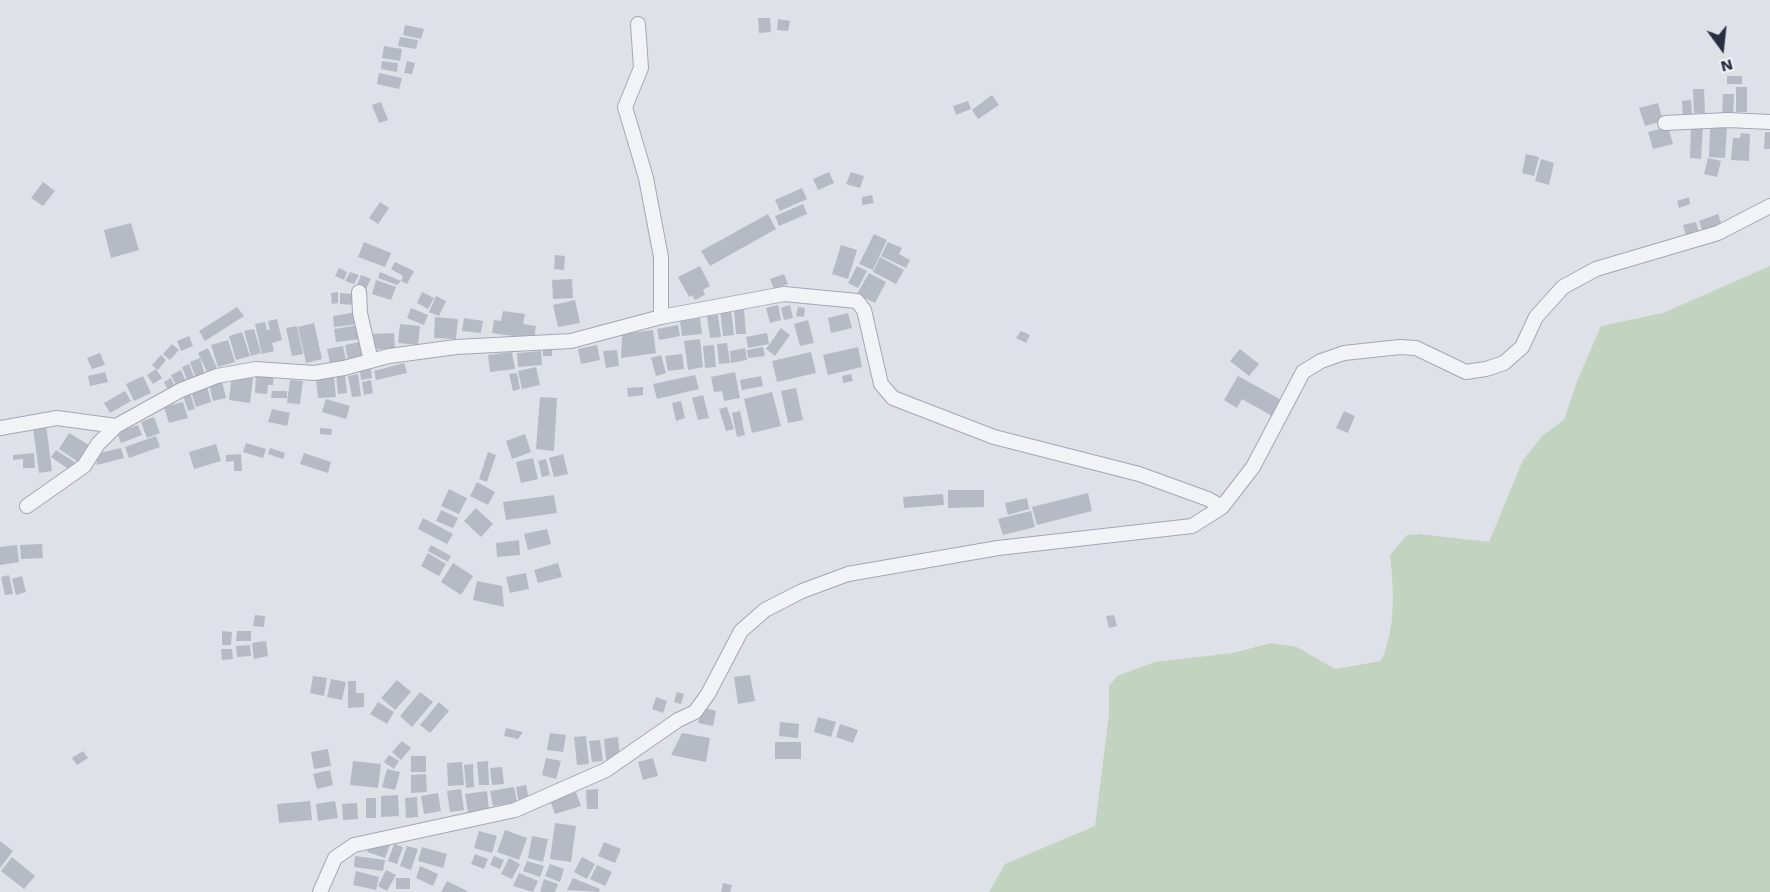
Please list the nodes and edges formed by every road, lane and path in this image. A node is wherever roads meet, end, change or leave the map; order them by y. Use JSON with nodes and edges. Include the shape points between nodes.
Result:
{"nodes":[{"id":1,"x":638,"y":24,"type":"dead end"},
{"id":2,"x":1770,"y":122,"type":"edge"},
{"id":3,"x":1665,"y":123,"type":"dead end"},
{"id":4,"x":1770,"y":206,"type":"edge"},
{"id":5,"x":359,"y":292,"type":"dead end"},
{"id":6,"x":661,"y":316,"type":"junction"},
{"id":7,"x":371,"y":361,"type":"junction"},
{"id":8,"x":116,"y":426,"type":"junction"},
{"id":9,"x":0,"y":428,"type":"edge"},
{"id":10,"x":27,"y":506,"type":"dead end"},
{"id":11,"x":1222,"y":507,"type":"junction"},
{"id":12,"x":320,"y":892,"type":"edge"}],
"edges":[{"from":1,"to":6,"type":"street","via":[[641,68],[625,107],[646,178],[661,257]]},
{"from":2,"to":3,"type":"street"},
{"from":4,"to":11,"type":"street","via":[[1718,233],[1596,269],[1563,287],[1536,317],[1522,347],[1504,363],[1466,372],[1416,348],[1400,347],[1354,351],[1321,361],[1303,372],[1253,467]]},
{"from":5,"to":7,"type":"street"},
{"from":6,"to":7,"type":"street","via":[[572,341],[456,347]]},
{"from":6,"to":11,"type":"street","via":[[783,294],[857,301],[864,309],[881,384],[893,398],[994,437],[1139,474]]},
{"from":7,"to":8,"type":"street","via":[[314,373],[256,369],[217,376],[181,390]]},
{"from":8,"to":9,"type":"street","via":[[57,418]]},
{"from":8,"to":10,"type":"street","via":[[84,466]]},
{"from":11,"to":12,"type":"street","via":[[1192,526],[998,548],[848,574],[802,591],[765,610],[741,631],[695,712],[606,770],[515,810],[354,845],[335,858]]}]}
